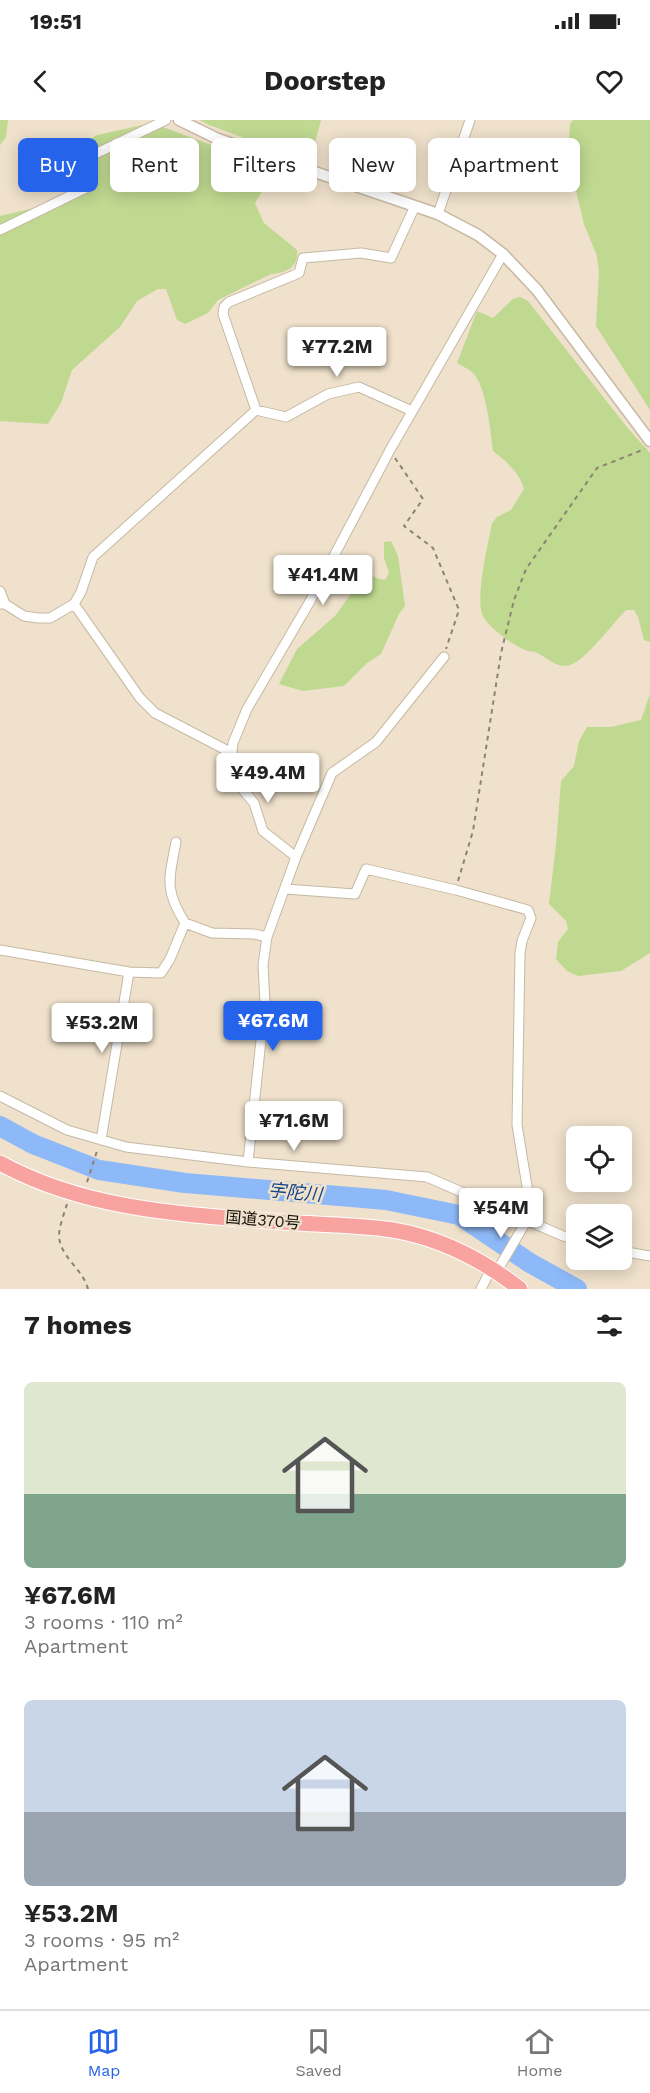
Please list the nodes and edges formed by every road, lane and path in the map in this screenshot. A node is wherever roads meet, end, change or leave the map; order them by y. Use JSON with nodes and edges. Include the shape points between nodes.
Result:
{"nodes":[{"id":1,"x":166,"y":120,"type":"edge"},
{"id":2,"x":178,"y":120,"type":"edge"},
{"id":3,"x":470,"y":120,"type":"edge"},
{"id":4,"x":415,"y":206,"type":"junction"},
{"id":5,"x":438,"y":214,"type":"junction"},
{"id":6,"x":0,"y":230,"type":"edge"},
{"id":7,"x":503,"y":254,"type":"junction"},
{"id":8,"x":256,"y":410,"type":"junction"},
{"id":9,"x":412,"y":411,"type":"junction"},
{"id":10,"x":650,"y":441,"type":"edge"},
{"id":11,"x":650,"y":447,"type":"edge"},
{"id":12,"x":390,"y":450,"type":"junction"},
{"id":13,"x":0,"y":591,"type":"edge"},
{"id":14,"x":2,"y":604,"type":"edge"},
{"id":15,"x":74,"y":604,"type":"junction"},
{"id":16,"x":444,"y":657,"type":"joint"},
{"id":17,"x":232,"y":753,"type":"junction"},
{"id":18,"x":176,"y":842,"type":"dead end"},
{"id":19,"x":296,"y":857,"type":"junction"},
{"id":20,"x":285,"y":889,"type":"junction"},
{"id":21,"x":456,"y":890,"type":"junction"},
{"id":22,"x":184,"y":923,"type":"junction"},
{"id":23,"x":267,"y":938,"type":"junction"},
{"id":24,"x":0,"y":950,"type":"edge"},
{"id":25,"x":129,"y":972,"type":"junction"},
{"id":26,"x":0,"y":1096,"type":"edge"},
{"id":27,"x":101,"y":1141,"type":"junction"},
{"id":28,"x":248,"y":1162,"type":"junction"},
{"id":29,"x":0,"y":1163,"type":"edge"},
{"id":30,"x":78,"y":1191,"type":"junction"},
{"id":31,"x":528,"y":1223,"type":"junction"},
{"id":32,"x":566,"y":1237,"type":"edge"},
{"id":33,"x":632,"y":1253,"type":"edge"},
{"id":34,"x":650,"y":1256,"type":"edge"},
{"id":35,"x":497,"y":1268,"type":"junction"},
{"id":36,"x":88,"y":1289,"type":"edge"},
{"id":37,"x":481,"y":1289,"type":"edge"},
{"id":38,"x":520,"y":1289,"type":"edge"}],
"edges":[{"from":1,"to":6,"type":"street","via":[[93,155],[88,187]]},
{"from":2,"to":4,"type":"street","via":[[218,139]]},
{"from":3,"to":5,"type":"street"},
{"from":4,"to":5,"type":"street"},
{"from":4,"to":8,"type":"street","via":[[391,258],[361,253],[303,258],[299,273],[224,307],[223,314]]},
{"from":5,"to":7,"type":"street","via":[[478,235]]},
{"from":7,"to":9,"type":"street"},
{"from":7,"to":10,"type":"street","via":[[537,290]]},
{"from":8,"to":9,"type":"street","via":[[286,417],[328,394],[359,387]]},
{"from":8,"to":15,"type":"street","via":[[93,556]]},
{"from":9,"to":12,"type":"street"},
{"from":11,"to":21,"type":"path","via":[[597,468],[526,569],[501,654],[473,831]]},
{"from":12,"to":16,"type":"path","via":[[423,499],[404,526],[433,548],[459,610]]},
{"from":12,"to":17,"type":"street","via":[[309,603],[244,714]]},
{"from":13,"to":14,"type":"street"},
{"from":14,"to":15,"type":"street","via":[[24,616],[50,618]]},
{"from":15,"to":17,"type":"street","via":[[140,699],[155,713]]},
{"from":16,"to":19,"type":"street","via":[[375,742],[332,773]]},
{"from":17,"to":19,"type":"street","via":[[234,779],[254,803],[263,831]]},
{"from":18,"to":22,"type":"street","via":[[168,885]]},
{"from":19,"to":20,"type":"street"},
{"from":20,"to":21,"type":"street","via":[[355,894],[366,869]]},
{"from":20,"to":23,"type":"street"},
{"from":21,"to":31,"type":"street","via":[[528,909],[531,918],[520,953],[517,1125]]},
{"from":22,"to":23,"type":"street","via":[[212,933]]},
{"from":22,"to":25,"type":"street","via":[[161,973]]},
{"from":23,"to":28,"type":"street","via":[[263,965],[265,1003]]},
{"from":24,"to":25,"type":"street"},
{"from":25,"to":27,"type":"street"},
{"from":26,"to":27,"type":"street","via":[[67,1130]]},
{"from":27,"to":28,"type":"street"},
{"from":27,"to":30,"type":"path"},
{"from":28,"to":31,"type":"street","via":[[427,1177]]},
{"from":29,"to":30,"type":"highway","name":"国道370号"},
{"from":30,"to":35,"type":"highway","name":"国道370号","via":[[83,1197],[164,1212],[393,1230],[432,1240]]},
{"from":30,"to":36,"type":"path","via":[[59,1235],[62,1249],[86,1280]]},
{"from":31,"to":32,"type":"street"},
{"from":31,"to":35,"type":"street"},
{"from":33,"to":34,"type":"street"},
{"from":35,"to":37,"type":"street"},
{"from":35,"to":38,"type":"highway","name":"国道370号"}]}
